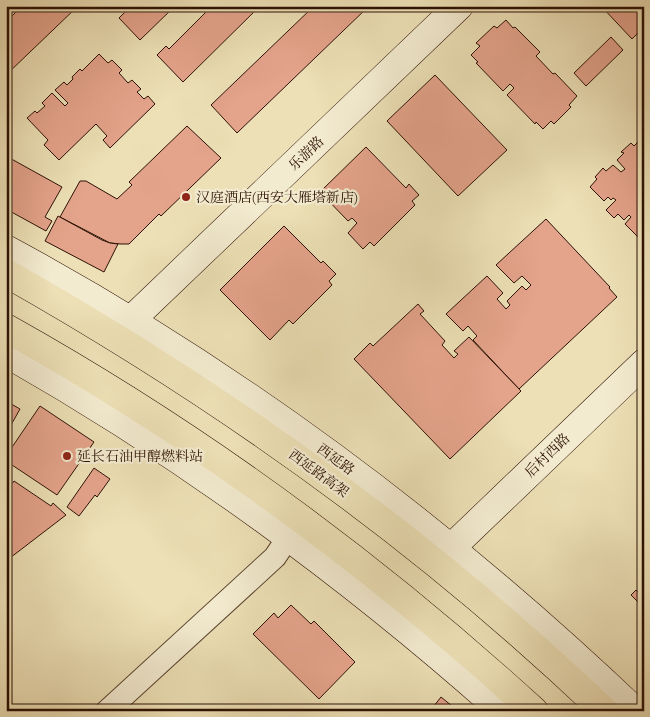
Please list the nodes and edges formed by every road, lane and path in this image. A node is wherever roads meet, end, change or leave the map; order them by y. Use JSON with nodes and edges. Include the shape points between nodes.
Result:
{"nodes":[{"id":1,"x":459,"y":6,"type":"edge"},
{"id":2,"x":6,"y":249,"type":"edge"},
{"id":3,"x":6,"y":273,"type":"edge"},
{"id":4,"x":131,"y":320,"type":"junction"},
{"id":5,"x":6,"y":328,"type":"edge"},
{"id":6,"x":6,"y":353,"type":"edge"},
{"id":7,"x":644,"y":363,"type":"edge"},
{"id":8,"x":289,"y":536,"type":"junction"},
{"id":9,"x":451,"y":548,"type":"junction"},
{"id":10,"x":107,"y":711,"type":"edge"},
{"id":11,"x":502,"y":711,"type":"edge"},
{"id":12,"x":534,"y":711,"type":"edge"},
{"id":13,"x":604,"y":711,"type":"edge"},
{"id":14,"x":635,"y":711,"type":"edge"}],
"edges":[{"from":1,"to":4,"type":"main road","name":"乐游路"},
{"from":2,"to":4,"type":"main road","name":"西延路"},
{"from":3,"to":13,"type":"highway","name":"西延路高架","via":[[175,374],[338,486],[472,593]]},
{"from":4,"to":9,"type":"main road","name":"西延路","via":[[303,435]]},
{"from":5,"to":12,"type":"highway","via":[[134,404],[289,510],[413,606]]},
{"from":6,"to":8,"type":"main road","via":[[142,435]]},
{"from":7,"to":9,"type":"main road","name":"后村西路"},
{"from":8,"to":10,"type":"street","via":[[275,557]]},
{"from":8,"to":11,"type":"main road","via":[[396,620]]},
{"from":9,"to":14,"type":"main road","name":"西延路"}]}
